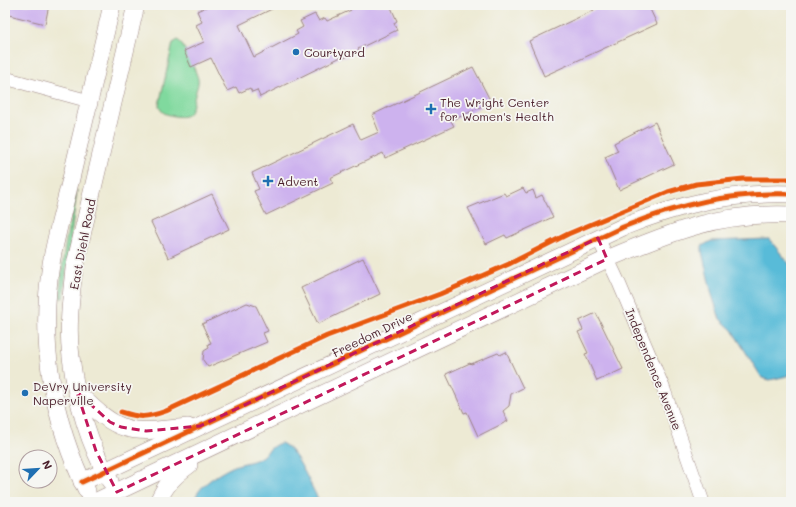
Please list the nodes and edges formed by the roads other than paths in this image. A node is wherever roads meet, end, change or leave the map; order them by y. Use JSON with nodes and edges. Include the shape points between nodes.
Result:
{"nodes":[{"id":1,"x":112,"y":5,"type":"edge"},
{"id":2,"x":136,"y":5,"type":"edge"},
{"id":3,"x":5,"y":78,"type":"edge"},
{"id":4,"x":89,"y":101,"type":"junction"},
{"id":5,"x":791,"y":194,"type":"edge"},
{"id":6,"x":791,"y":215,"type":"edge"},
{"id":7,"x":598,"y":238,"type":"junction"},
{"id":8,"x":607,"y":259,"type":"junction"},
{"id":9,"x":77,"y":392,"type":"junction"},
{"id":10,"x":200,"y":426,"type":"junction"},
{"id":11,"x":212,"y":448,"type":"junction"},
{"id":12,"x":105,"y":472,"type":"junction"},
{"id":13,"x":82,"y":482,"type":"junction"},
{"id":14,"x":120,"y":497,"type":"edge"},
{"id":15,"x":94,"y":502,"type":"edge"},
{"id":16,"x":158,"y":502,"type":"edge"},
{"id":17,"x":703,"y":502,"type":"edge"}],
"edges":[{"from":1,"to":4,"type":"street","name":"East Diehl Road"},
{"from":2,"to":9,"type":"street","name":"East Diehl Road","via":[[74,269],[70,330],[71,357]]},
{"from":3,"to":4,"type":"street"},
{"from":4,"to":13,"type":"street","name":"East Diehl Road","via":[[51,263],[46,319],[48,356],[57,411]]},
{"from":5,"to":7,"type":"street","name":"Freedom Drive","via":[[742,194],[690,204],[657,213]]},
{"from":6,"to":8,"type":"street","via":[[754,215],[710,221],[667,234]]},
{"from":7,"to":8,"type":"street","name":"Independence Avenue"},
{"from":7,"to":10,"type":"street","name":"Freedom Drive"},
{"from":8,"to":11,"type":"street"},
{"from":8,"to":17,"type":"street","name":"Independence Avenue","via":[[663,387]]},
{"from":9,"to":10,"type":"street","via":[[110,422],[121,427],[146,431]]},
{"from":9,"to":12,"type":"street","name":"East Diehl Road","via":[[87,428]]},
{"from":10,"to":12,"type":"street","name":"Freedom Drive"},
{"from":11,"to":14,"type":"street"},
{"from":11,"to":16,"type":"street","via":[[176,475],[164,488]]},
{"from":12,"to":13,"type":"street","name":"Freedom Drive"},
{"from":12,"to":14,"type":"street","name":"East Diehl Road"},
{"from":13,"to":15,"type":"street","name":"East Diehl Road"},
{"from":14,"to":15,"type":"street"}]}
